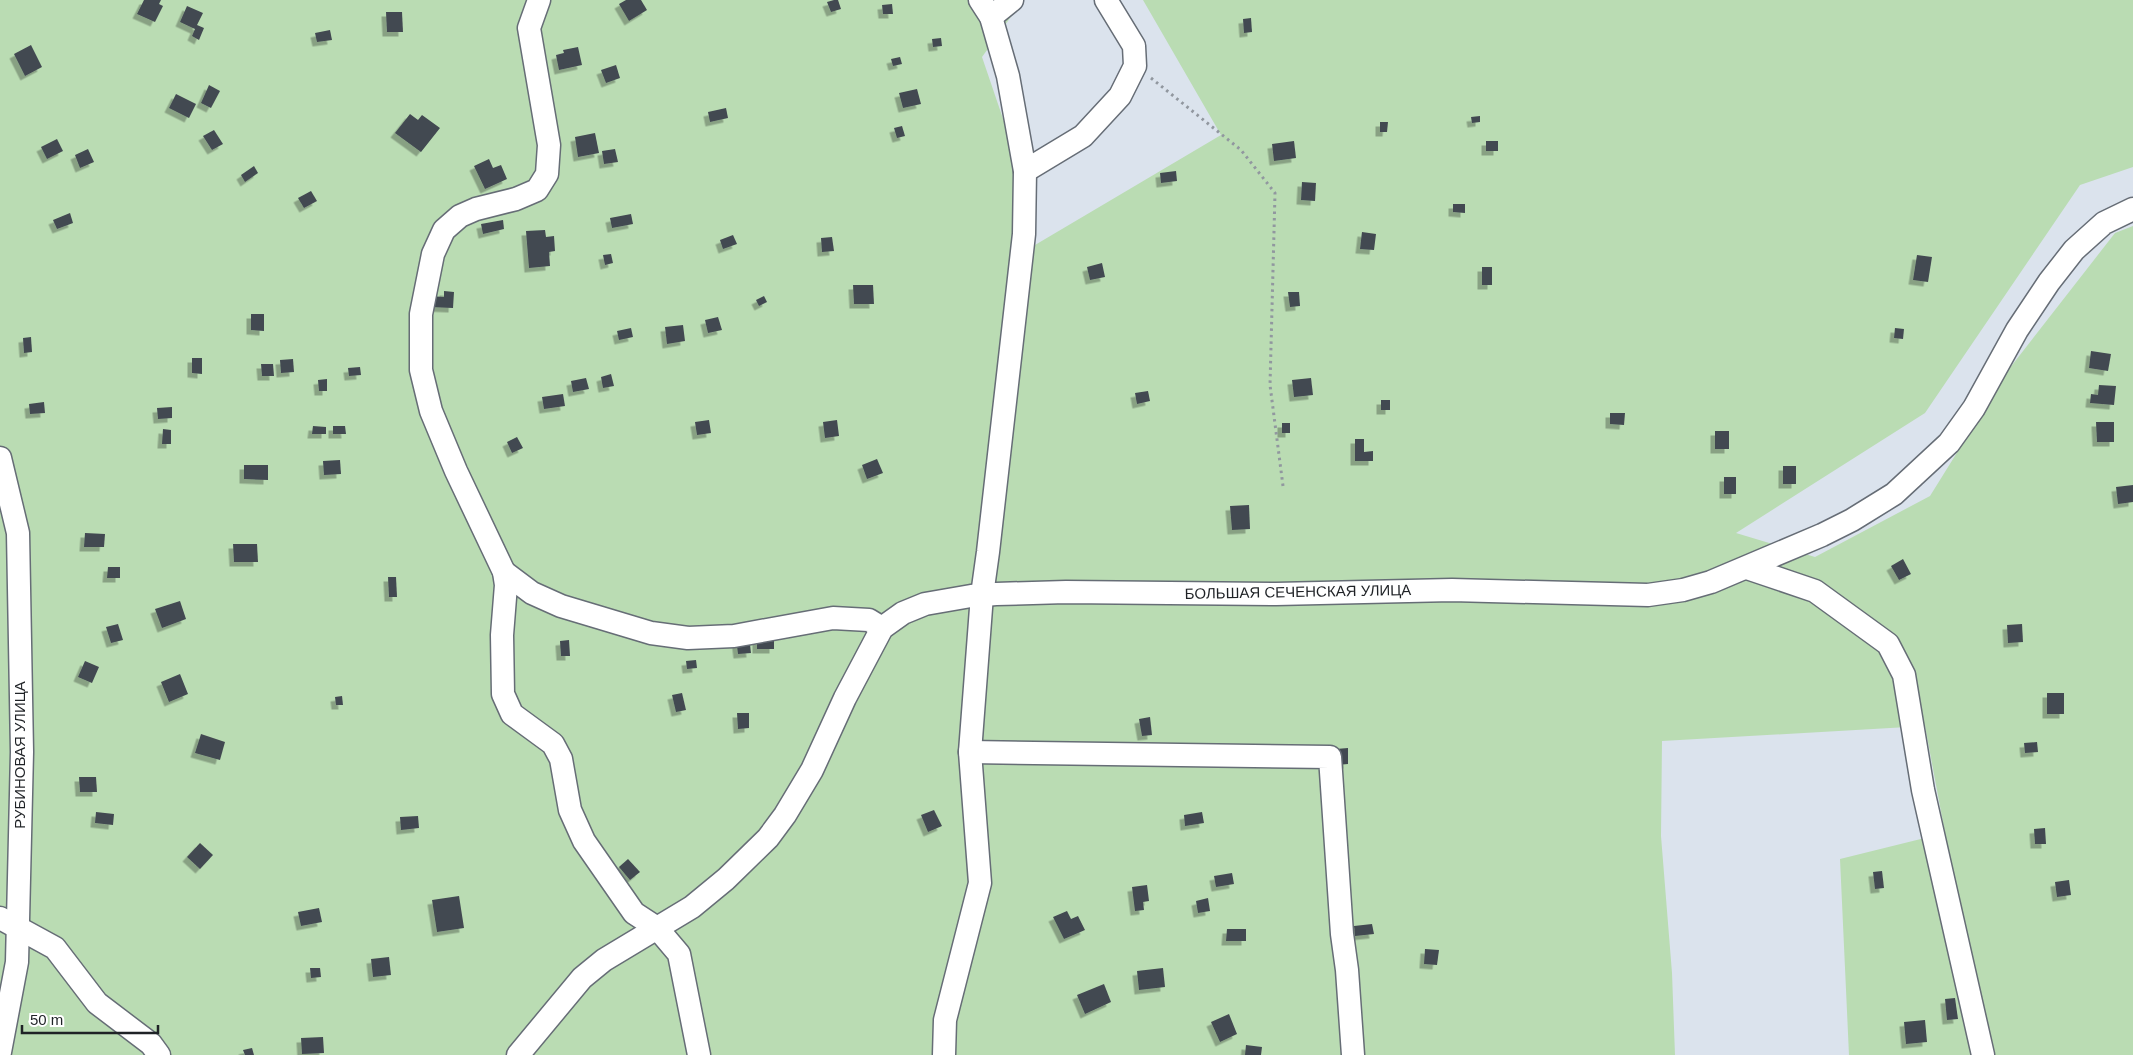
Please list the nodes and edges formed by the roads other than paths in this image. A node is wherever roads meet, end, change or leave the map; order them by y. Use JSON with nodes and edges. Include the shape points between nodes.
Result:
{"nodes":[{"id":1,"x":539,"y":0,"type":"edge"},
{"id":2,"x":1012,"y":0,"type":"edge"},
{"id":3,"x":1106,"y":0,"type":"edge"},
{"id":4,"x":986,"y":9,"type":"edge"},
{"id":5,"x":1025,"y":171,"type":"junction"},
{"id":6,"x":2133,"y":209,"type":"edge"},
{"id":7,"x":1,"y":469,"type":"edge"},
{"id":8,"x":1747,"y":568,"type":"junction"},
{"id":9,"x":504,"y":572,"type":"junction"},
{"id":10,"x":982,"y":595,"type":"junction"},
{"id":11,"x":882,"y":628,"type":"junction"},
{"id":12,"x":970,"y":752,"type":"junction"},
{"id":13,"x":9,"y":924,"type":"edge"},
{"id":14,"x":657,"y":928,"type":"junction"},
{"id":15,"x":0,"y":1052,"type":"edge"},
{"id":16,"x":159,"y":1055,"type":"edge"},
{"id":17,"x":518,"y":1055,"type":"edge"},
{"id":18,"x":699,"y":1055,"type":"edge"},
{"id":19,"x":944,"y":1055,"type":"edge"},
{"id":20,"x":1352,"y":1055,"type":"edge"},
{"id":21,"x":1982,"y":1055,"type":"edge"}],
"edges":[{"from":1,"to":9,"type":"street","via":[[529,28],[549,145],[548,174],[537,190],[476,209],[460,216],[444,230],[433,254],[421,314],[421,370],[431,411]]},
{"from":2,"to":4,"type":"street"},
{"from":3,"to":5,"type":"street","via":[[1134,46],[1135,66],[1120,96],[1083,136]]},
{"from":4,"to":5,"type":"street","via":[[1008,76]]},
{"from":5,"to":10,"type":"street","via":[[1024,234]]},
{"from":6,"to":8,"type":"street","name":"БОЛЬШАЯ СЕЧЕНСКАЯ УЛИЦА","via":[[2104,223],[2074,250],[2017,330],[1974,408],[1948,443],[1894,494],[1852,520]]},
{"from":7,"to":13,"type":"street","name":"РУБИНОВАЯ УЛИЦА","via":[[18,533],[22,752]]},
{"from":8,"to":10,"type":"street","name":"БОЛЬШАЯ СЕЧЕНСКАЯ УЛИЦА","via":[[1683,590],[1648,595],[1452,590]]},
{"from":8,"to":21,"type":"street","via":[[1816,591],[1888,644],[1904,675],[1923,790]]},
{"from":9,"to":11,"type":"street","via":[[532,593],[561,606],[651,633],[688,638],[734,636],[833,618],[869,620]]},
{"from":9,"to":14,"type":"street","via":[[503,694],[512,714],[553,744],[561,759],[570,810],[584,841],[634,912]]},
{"from":10,"to":11,"type":"street","name":"БОЛЬШАЯ СЕЧЕНСКАЯ УЛИЦА","via":[[926,604],[903,613]]},
{"from":10,"to":12,"type":"street"},
{"from":11,"to":14,"type":"street","name":"БОЛЬШАЯ СЕЧЕНСКАЯ УЛИЦА","via":[[844,698],[812,770],[768,838],[719,885]]},
{"from":12,"to":19,"type":"street","via":[[980,883],[945,1020]]},
{"from":12,"to":20,"type":"street","via":[[1330,757]]},
{"from":13,"to":15,"type":"street","name":"РУБИНОВАЯ УЛИЦА","via":[[17,962]]},
{"from":13,"to":16,"type":"street","via":[[55,948],[97,1002],[151,1044]]},
{"from":14,"to":17,"type":"street","name":"БОЛЬШАЯ СЕЧЕНСКАЯ УЛИЦА","via":[[604,960],[582,978]]},
{"from":14,"to":18,"type":"street","via":[[680,954]]}]}
